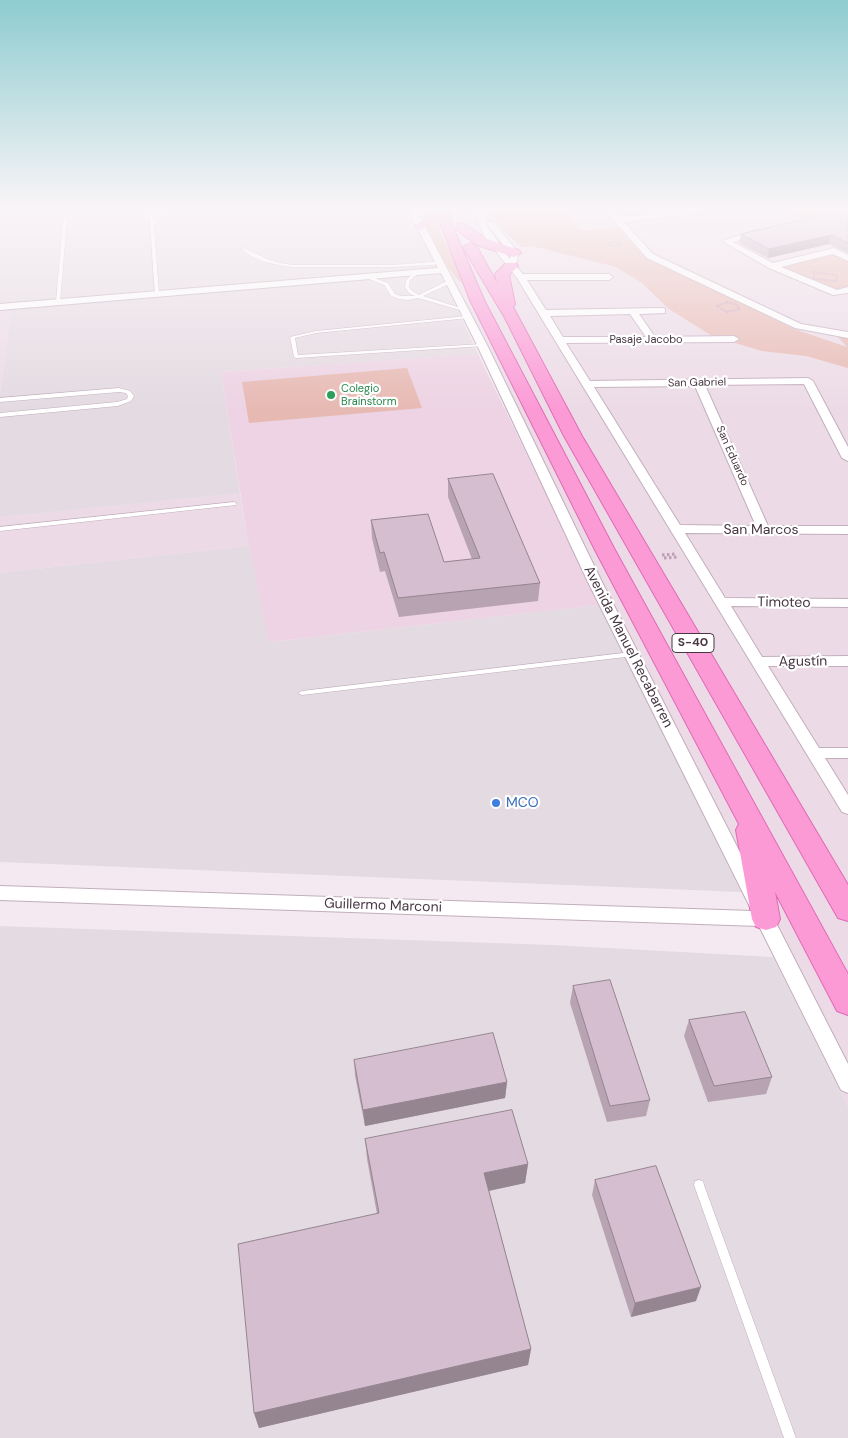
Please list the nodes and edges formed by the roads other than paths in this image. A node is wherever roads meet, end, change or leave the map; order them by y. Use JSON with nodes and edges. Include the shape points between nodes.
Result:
{"nodes":[{"id":1,"x":60,"y":276,"type":"edge"},
{"id":2,"x":156,"y":276,"type":"edge"},
{"id":3,"x":365,"y":276,"type":"edge"},
{"id":4,"x":366,"y":276,"type":"edge"},
{"id":5,"x":411,"y":276,"type":"edge"},
{"id":6,"x":441,"y":276,"type":"edge"},
{"id":7,"x":448,"y":276,"type":"edge"},
{"id":8,"x":451,"y":276,"type":"edge"},
{"id":9,"x":467,"y":276,"type":"edge"},
{"id":10,"x":485,"y":276,"type":"edge"},
{"id":11,"x":502,"y":276,"type":"edge"},
{"id":12,"x":693,"y":276,"type":"edge"},
{"id":13,"x":796,"y":276,"type":"edge"},
{"id":14,"x":521,"y":277,"type":"joint"},
{"id":15,"x":609,"y":277,"type":"dead end"},
{"id":16,"x":848,"y":290,"type":"edge"},
{"id":17,"x":836,"y":293,"type":"junction"},
{"id":18,"x":157,"y":294,"type":"junction"},
{"id":19,"x":418,"y":297,"type":"junction"},
{"id":20,"x":848,"y":299,"type":"edge"},
{"id":21,"x":477,"y":300,"type":"junction"},
{"id":22,"x":58,"y":302,"type":"junction"},
{"id":23,"x":1,"y":309,"type":"edge"},
{"id":24,"x":633,"y":312,"type":"junction"},
{"id":25,"x":662,"y":312,"type":"dead end"},
{"id":26,"x":542,"y":313,"type":"junction"},
{"id":27,"x":466,"y":314,"type":"junction"},
{"id":28,"x":512,"y":318,"type":"junction"},
{"id":29,"x":848,"y":335,"type":"edge"},
{"id":30,"x":734,"y":339,"type":"dead end"},
{"id":31,"x":559,"y":340,"type":"junction"},
{"id":32,"x":653,"y":340,"type":"junction"},
{"id":33,"x":482,"y":345,"type":"junction"},
{"id":34,"x":699,"y":383,"type":"junction"},
{"id":35,"x":587,"y":384,"type":"junction"},
{"id":36,"x":0,"y":400,"type":"edge"},
{"id":37,"x":0,"y":415,"type":"edge"},
{"id":38,"x":848,"y":433,"type":"edge"},
{"id":39,"x":835,"y":434,"type":"junction"},
{"id":40,"x":848,"y":458,"type":"edge"},
{"id":41,"x":234,"y":504,"type":"dead end"},
{"id":42,"x":0,"y":529,"type":"edge"},
{"id":43,"x":675,"y":529,"type":"junction"},
{"id":44,"x":764,"y":530,"type":"junction"},
{"id":45,"x":848,"y":530,"type":"edge"},
{"id":46,"x":720,"y":602,"type":"junction"},
{"id":47,"x":848,"y":603,"type":"edge"},
{"id":48,"x":632,"y":654,"type":"junction"},
{"id":49,"x":757,"y":662,"type":"junction"},
{"id":50,"x":848,"y":662,"type":"edge"},
{"id":51,"x":302,"y":693,"type":"dead end"},
{"id":52,"x":814,"y":753,"type":"junction"},
{"id":53,"x":848,"y":753,"type":"edge"},
{"id":54,"x":744,"y":806,"type":"junction"},
{"id":55,"x":848,"y":808,"type":"edge"},
{"id":56,"x":0,"y":893,"type":"edge"},
{"id":57,"x":848,"y":910,"type":"edge"},
{"id":58,"x":766,"y":919,"type":"junction"},
{"id":59,"x":848,"y":1002,"type":"edge"},
{"id":60,"x":848,"y":1084,"type":"edge"},
{"id":61,"x":699,"y":1185,"type":"dead end"},
{"id":62,"x":790,"y":1438,"type":"edge"}],
"edges":[{"from":1,"to":22,"type":"lane"},
{"from":2,"to":18,"type":"lane"},
{"from":3,"to":18,"type":"street"},
{"from":4,"to":19,"type":"lane","via":[[386,284],[390,294],[397,297]]},
{"from":5,"to":19,"type":"lane","via":[[406,284],[408,290]]},
{"from":6,"to":19,"type":"lane"},
{"from":7,"to":27,"type":"street","name":"Avenida Manuel Recabarren"},
{"from":8,"to":21,"type":"main road"},
{"from":9,"to":21,"type":"main road","name":"Avenida Manuel Recabarren","number":"S-40"},
{"from":10,"to":28,"type":"main road","number":"S-40"},
{"from":11,"to":28,"type":"main road"},
{"from":12,"to":29,"type":"street","via":[[798,326]]},
{"from":13,"to":17,"type":"street"},
{"from":14,"to":15,"type":"street"},
{"from":14,"to":26,"type":"street"},
{"from":16,"to":17,"type":"street"},
{"from":17,"to":20,"type":"street"},
{"from":18,"to":22,"type":"street"},
{"from":19,"to":27,"type":"lane","via":[[440,301]]},
{"from":21,"to":54,"type":"main road","name":"Avenida Manuel Recabarren","number":"S-40","via":[[605,550]]},
{"from":22,"to":23,"type":"street"},
{"from":24,"to":25,"type":"street"},
{"from":24,"to":26,"type":"street"},
{"from":24,"to":32,"type":"street"},
{"from":26,"to":31,"type":"street"},
{"from":27,"to":33,"type":"street","name":"Avenida Manuel Recabarren"},
{"from":27,"to":33,"type":"lane","via":[[316,332],[292,338],[296,356]]},
{"from":28,"to":57,"type":"main road","number":"S-40","via":[[573,436]]},
{"from":30,"to":32,"type":"street","name":"Pasaje Jacobo"},
{"from":31,"to":32,"type":"street","name":"Pasaje Jacobo"},
{"from":31,"to":35,"type":"street"},
{"from":33,"to":48,"type":"street","name":"Avenida Manuel Recabarren"},
{"from":34,"to":35,"type":"street","name":"San Gabriel"},
{"from":34,"to":39,"type":"street","name":"San Gabriel","via":[[808,381]]},
{"from":34,"to":44,"type":"street","name":"San Eduardo"},
{"from":35,"to":43,"type":"street"},
{"from":36,"to":37,"type":"lane","via":[[119,390],[128,392],[130,396],[129,400],[118,404]]},
{"from":38,"to":39,"type":"street"},
{"from":39,"to":40,"type":"street"},
{"from":41,"to":42,"type":"lane"},
{"from":43,"to":44,"type":"street","name":"San Marcos"},
{"from":43,"to":46,"type":"street"},
{"from":44,"to":45,"type":"street","name":"San Marcos"},
{"from":46,"to":47,"type":"street","name":"Timoteo"},
{"from":46,"to":49,"type":"street"},
{"from":48,"to":51,"type":"lane"},
{"from":48,"to":58,"type":"street","name":"Avenida Manuel Recabarren"},
{"from":49,"to":50,"type":"street","name":"Agustín"},
{"from":49,"to":52,"type":"street"},
{"from":52,"to":53,"type":"street"},
{"from":52,"to":55,"type":"street"},
{"from":54,"to":58,"type":"main road"},
{"from":54,"to":59,"type":"main road","name":"Avenida Manuel Recabarren","number":"S-40"},
{"from":56,"to":58,"type":"street","name":"Guillermo Marconi"},
{"from":58,"to":60,"type":"street","name":"Avenida Manuel Recabarren"},
{"from":61,"to":62,"type":"lane"}]}
